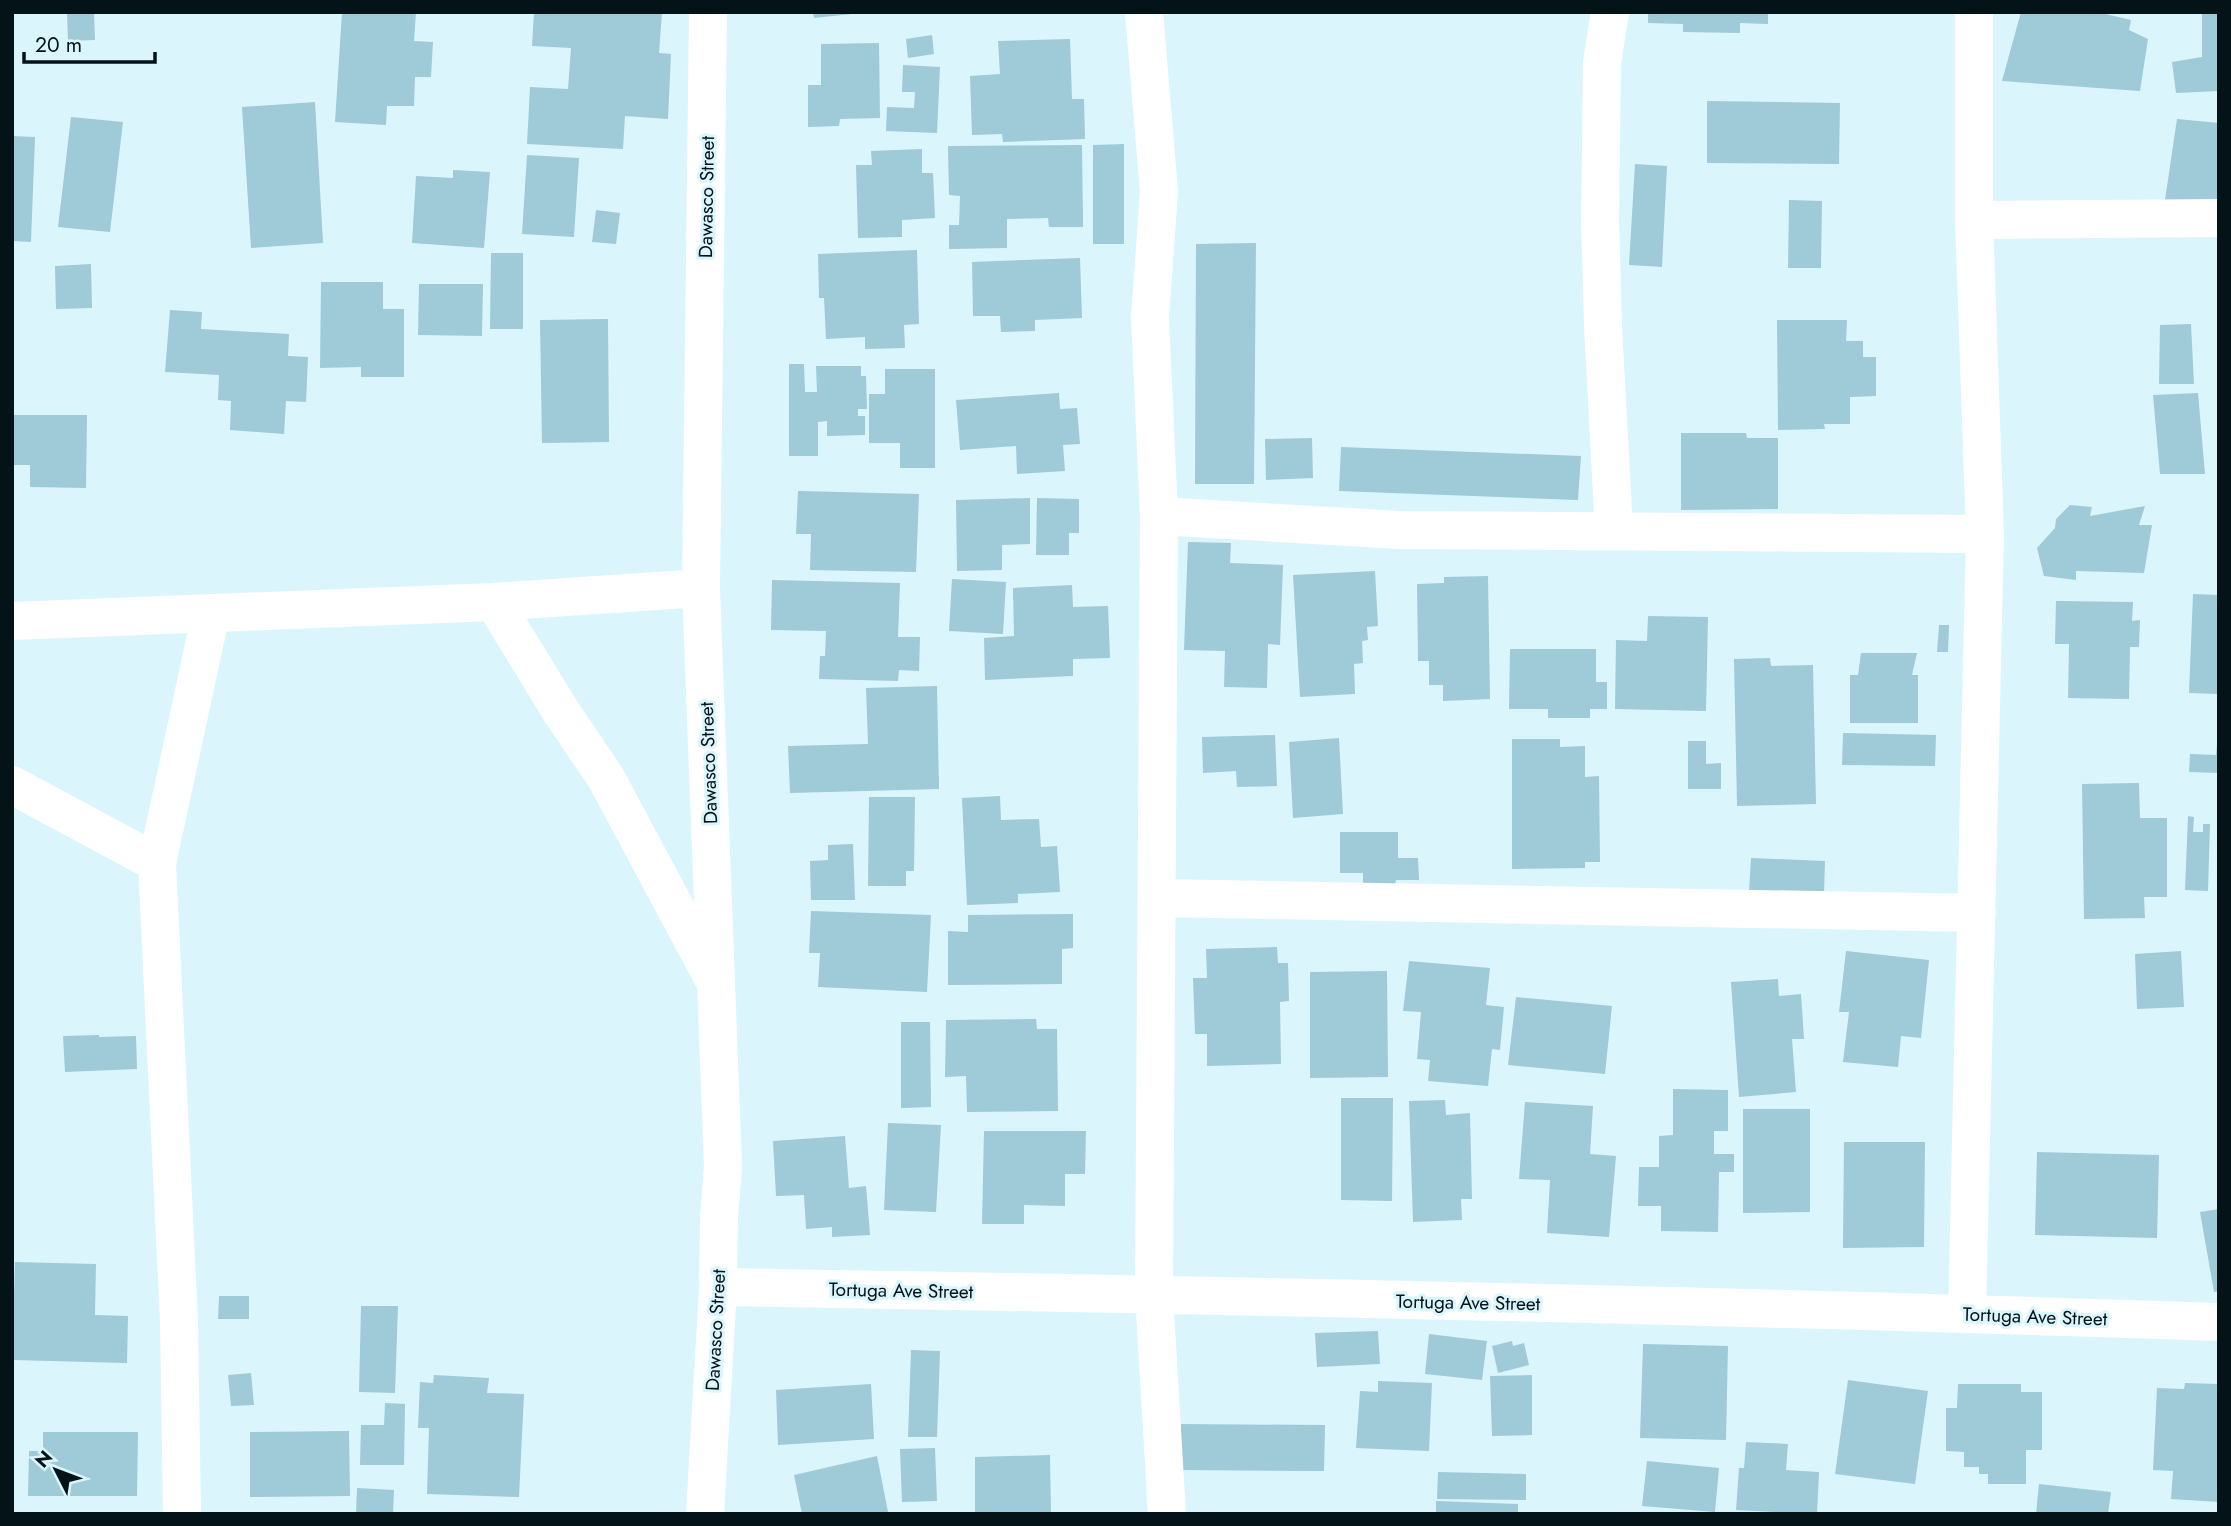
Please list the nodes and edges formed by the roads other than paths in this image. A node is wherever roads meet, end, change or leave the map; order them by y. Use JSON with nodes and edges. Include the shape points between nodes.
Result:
{"nodes":[{"id":1,"x":708,"y":12,"type":"edge"},
{"id":2,"x":1610,"y":12,"type":"edge"},
{"id":3,"x":1974,"y":12,"type":"edge"},
{"id":4,"x":1153,"y":18,"type":"edge"},
{"id":5,"x":2219,"y":218,"type":"edge"},
{"id":6,"x":1973,"y":220,"type":"junction"},
{"id":7,"x":1158,"y":516,"type":"junction"},
{"id":8,"x":1614,"y":531,"type":"junction"},
{"id":9,"x":1985,"y":534,"type":"junction"},
{"id":10,"x":701,"y":588,"type":"junction"},
{"id":11,"x":494,"y":602,"type":"junction"},
{"id":12,"x":211,"y":613,"type":"junction"},
{"id":13,"x":12,"y":621,"type":"edge"},
{"id":14,"x":12,"y":785,"type":"edge"},
{"id":15,"x":157,"y":863,"type":"junction"},
{"id":16,"x":1157,"y":898,"type":"junction"},
{"id":17,"x":1977,"y":913,"type":"junction"},
{"id":18,"x":716,"y":984,"type":"junction"},
{"id":19,"x":718,"y":1287,"type":"junction"},
{"id":20,"x":1154,"y":1294,"type":"junction"},
{"id":21,"x":1967,"y":1314,"type":"junction"},
{"id":22,"x":2219,"y":1322,"type":"edge"},
{"id":23,"x":182,"y":1514,"type":"edge"},
{"id":24,"x":705,"y":1514,"type":"edge"},
{"id":25,"x":1167,"y":1514,"type":"edge"}],
"edges":[{"from":1,"to":10,"type":"street","name":"Dawasco Street"},
{"from":2,"to":8,"type":"street","via":[[1602,63],[1600,220]]},
{"from":3,"to":6,"type":"street"},
{"from":4,"to":7,"type":"street","via":[[1159,192],[1150,318]]},
{"from":5,"to":6,"type":"street"},
{"from":6,"to":9,"type":"street"},
{"from":7,"to":8,"type":"street","via":[[1400,530]]},
{"from":7,"to":16,"type":"street"},
{"from":8,"to":9,"type":"street"},
{"from":9,"to":17,"type":"street"},
{"from":10,"to":11,"type":"street"},
{"from":10,"to":18,"type":"street","name":"Dawasco Street"},
{"from":11,"to":12,"type":"street"},
{"from":11,"to":18,"type":"street","via":[[606,778]]},
{"from":12,"to":13,"type":"street"},
{"from":12,"to":15,"type":"street"},
{"from":14,"to":15,"type":"street"},
{"from":15,"to":23,"type":"street","via":[[179,1321]]},
{"from":16,"to":17,"type":"street"},
{"from":16,"to":20,"type":"street"},
{"from":17,"to":21,"type":"street"},
{"from":18,"to":19,"type":"street","name":"Dawasco Street","via":[[723,1166]]},
{"from":19,"to":20,"type":"street","name":"Tortuga Ave Street"},
{"from":19,"to":24,"type":"street","name":"Dawasco Street"},
{"from":20,"to":21,"type":"street","name":"Tortuga Ave Street"},
{"from":20,"to":25,"type":"street"},
{"from":21,"to":22,"type":"street","name":"Tortuga Ave Street"}]}
